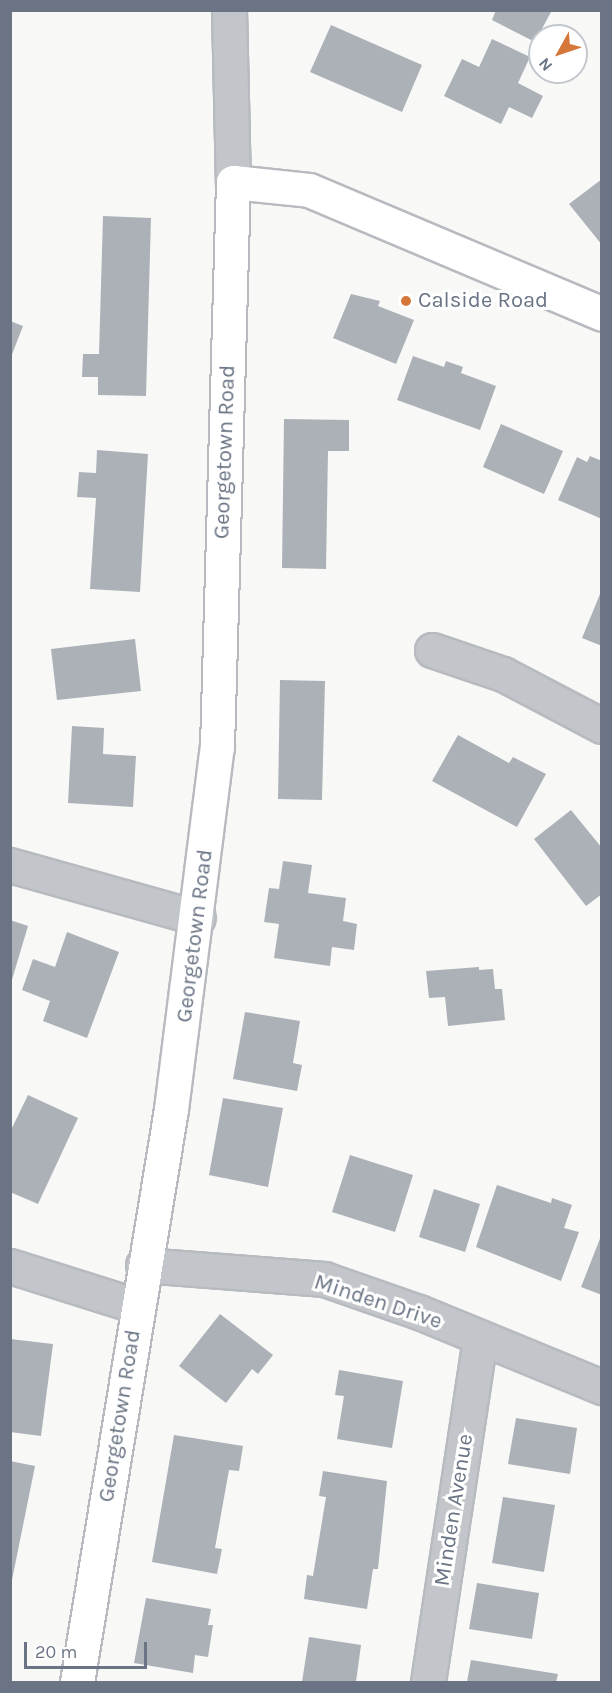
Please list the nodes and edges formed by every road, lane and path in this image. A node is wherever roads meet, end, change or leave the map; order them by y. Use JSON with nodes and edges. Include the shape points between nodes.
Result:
{"nodes":[{"id":1,"x":230,"y":10,"type":"edge"},
{"id":2,"x":233,"y":182,"type":"junction"},
{"id":3,"x":602,"y":314,"type":"edge"},
{"id":4,"x":432,"y":650,"type":"dead end"},
{"id":5,"x":602,"y":726,"type":"edge"},
{"id":6,"x":10,"y":865,"type":"edge"},
{"id":7,"x":198,"y":918,"type":"junction"},
{"id":8,"x":143,"y":1265,"type":"junction"},
{"id":9,"x":10,"y":1266,"type":"edge"},
{"id":10,"x":137,"y":1306,"type":"junction"},
{"id":11,"x":480,"y":1338,"type":"junction"},
{"id":12,"x":602,"y":1387,"type":"edge"},
{"id":13,"x":77,"y":1683,"type":"edge"},
{"id":14,"x":428,"y":1683,"type":"edge"}],
"edges":[{"from":1,"to":2,"type":"street"},
{"from":2,"to":3,"type":"street","via":[[309,190]]},
{"from":2,"to":7,"type":"street","name":"Georgetown Road","via":[[218,747]]},
{"from":4,"to":5,"type":"street","via":[[503,674]]},
{"from":6,"to":7,"type":"street"},
{"from":7,"to":8,"type":"street","name":"Georgetown Road","via":[[171,1109]]},
{"from":8,"to":10,"type":"street","name":"Georgetown Road"},
{"from":8,"to":11,"type":"street","name":"Minden Drive","via":[[324,1279]]},
{"from":9,"to":10,"type":"street"},
{"from":10,"to":13,"type":"street","name":"Georgetown Road"},
{"from":11,"to":12,"type":"street","name":"Minden Drive"},
{"from":11,"to":14,"type":"street","name":"Minden Avenue"}]}
